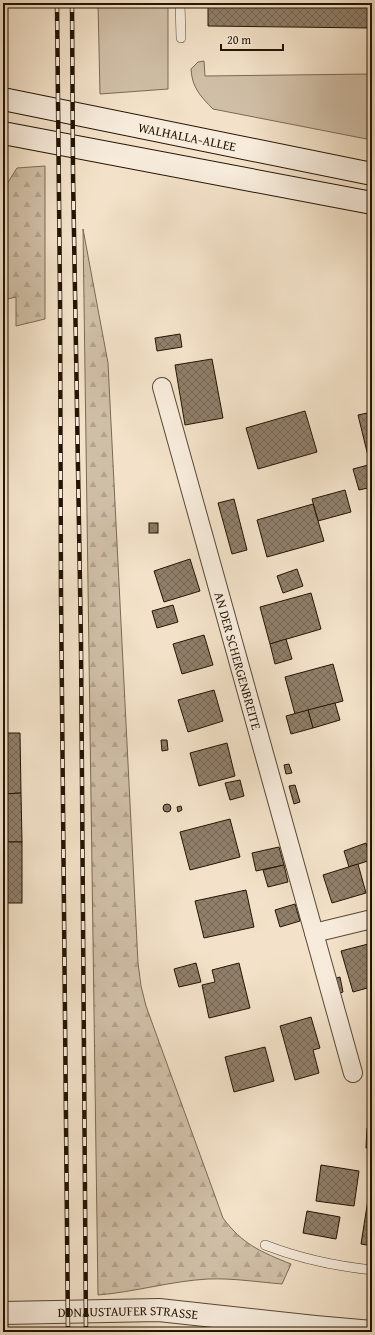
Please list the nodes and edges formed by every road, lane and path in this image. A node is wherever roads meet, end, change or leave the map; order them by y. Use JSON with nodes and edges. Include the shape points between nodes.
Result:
{"nodes":[{"id":1,"x":180,"y":3,"type":"edge"},
{"id":2,"x":181,"y":38,"type":"dead end"},
{"id":3,"x":3,"y":99,"type":"edge"},
{"id":4,"x":3,"y":133,"type":"edge"},
{"id":5,"x":372,"y":174,"type":"edge"},
{"id":6,"x":372,"y":203,"type":"edge"},
{"id":7,"x":162,"y":387,"type":"dead end"},
{"id":8,"x":372,"y":920,"type":"edge"},
{"id":9,"x":314,"y":934,"type":"junction"},
{"id":10,"x":353,"y":1073,"type":"dead end"},
{"id":11,"x":265,"y":1245,"type":"dead end"},
{"id":12,"x":372,"y":1270,"type":"edge"},
{"id":13,"x":3,"y":1313,"type":"edge"},
{"id":14,"x":372,"y":1332,"type":"edge"}],
"edges":[{"from":1,"to":2,"type":"lane"},
{"from":3,"to":5,"type":"main road","name":"WALHALLA-ALLEE"},
{"from":4,"to":6,"type":"main road"},
{"from":7,"to":9,"type":"street","name":"AN DER SCHERGENBREITE"},
{"from":8,"to":9,"type":"street"},
{"from":9,"to":10,"type":"street","name":"AN DER SCHERGENBREITE"},
{"from":11,"to":12,"type":"lane","via":[[320,1263]]},
{"from":13,"to":14,"type":"main road","name":"DONAUSTAUFER STRASSE","via":[[159,1310]]}]}
